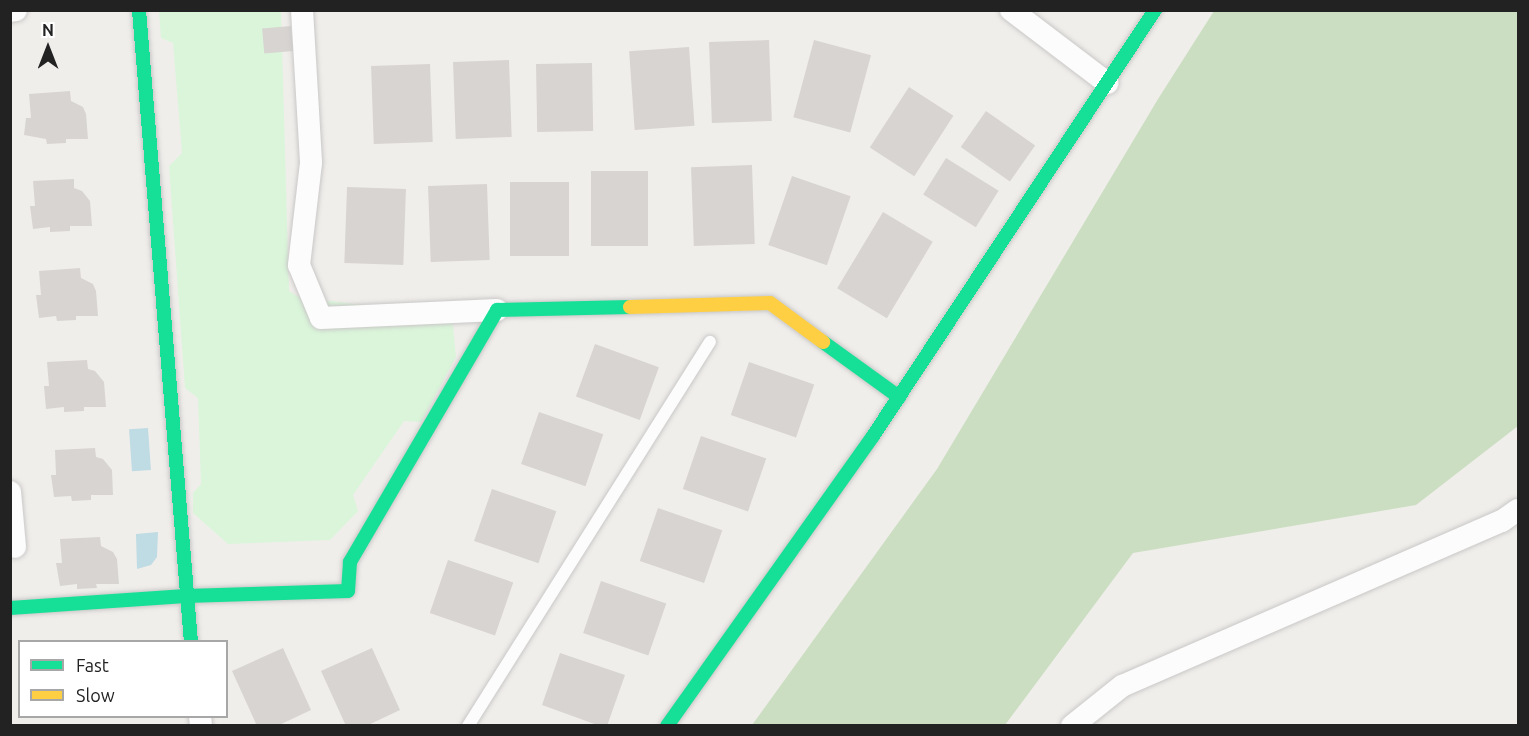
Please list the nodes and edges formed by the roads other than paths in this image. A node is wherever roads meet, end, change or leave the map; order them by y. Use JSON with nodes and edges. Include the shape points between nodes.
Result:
{"nodes":[{"id":1,"x":10,"y":10,"type":"edge"},
{"id":2,"x":16,"y":10,"type":"edge"},
{"id":3,"x":138,"y":10,"type":"edge"},
{"id":4,"x":302,"y":10,"type":"edge"},
{"id":5,"x":1011,"y":10,"type":"edge"},
{"id":6,"x":1155,"y":10,"type":"edge"},
{"id":7,"x":1107,"y":83,"type":"junction"},
{"id":8,"x":497,"y":310,"type":"junction"},
{"id":9,"x":710,"y":342,"type":"dead end"},
{"id":10,"x":899,"y":397,"type":"junction"},
{"id":11,"x":10,"y":492,"type":"edge"},
{"id":12,"x":1513,"y":518,"type":"edge"},
{"id":13,"x":15,"y":547,"type":"dead end"},
{"id":14,"x":186,"y":596,"type":"junction"},
{"id":15,"x":10,"y":608,"type":"edge"},
{"id":16,"x":191,"y":640,"type":"edge"},
{"id":17,"x":468,"y":726,"type":"edge"},
{"id":18,"x":667,"y":726,"type":"edge"},
{"id":19,"x":1072,"y":726,"type":"edge"}],
"edges":[{"from":1,"to":2,"type":"street"},
{"from":3,"to":14,"type":"street"},
{"from":4,"to":8,"type":"street","via":[[311,163],[299,265],[321,318]]},
{"from":5,"to":7,"type":"street"},
{"from":6,"to":7,"type":"street"},
{"from":7,"to":10,"type":"street"},
{"from":8,"to":10,"type":"street","via":[[770,303]]},
{"from":8,"to":14,"type":"street","via":[[350,562],[348,591]]},
{"from":9,"to":17,"type":"lane"},
{"from":10,"to":18,"type":"street"},
{"from":11,"to":13,"type":"street"},
{"from":12,"to":19,"type":"street","via":[[1122,686]]},
{"from":14,"to":15,"type":"street"},
{"from":14,"to":16,"type":"street"}]}
